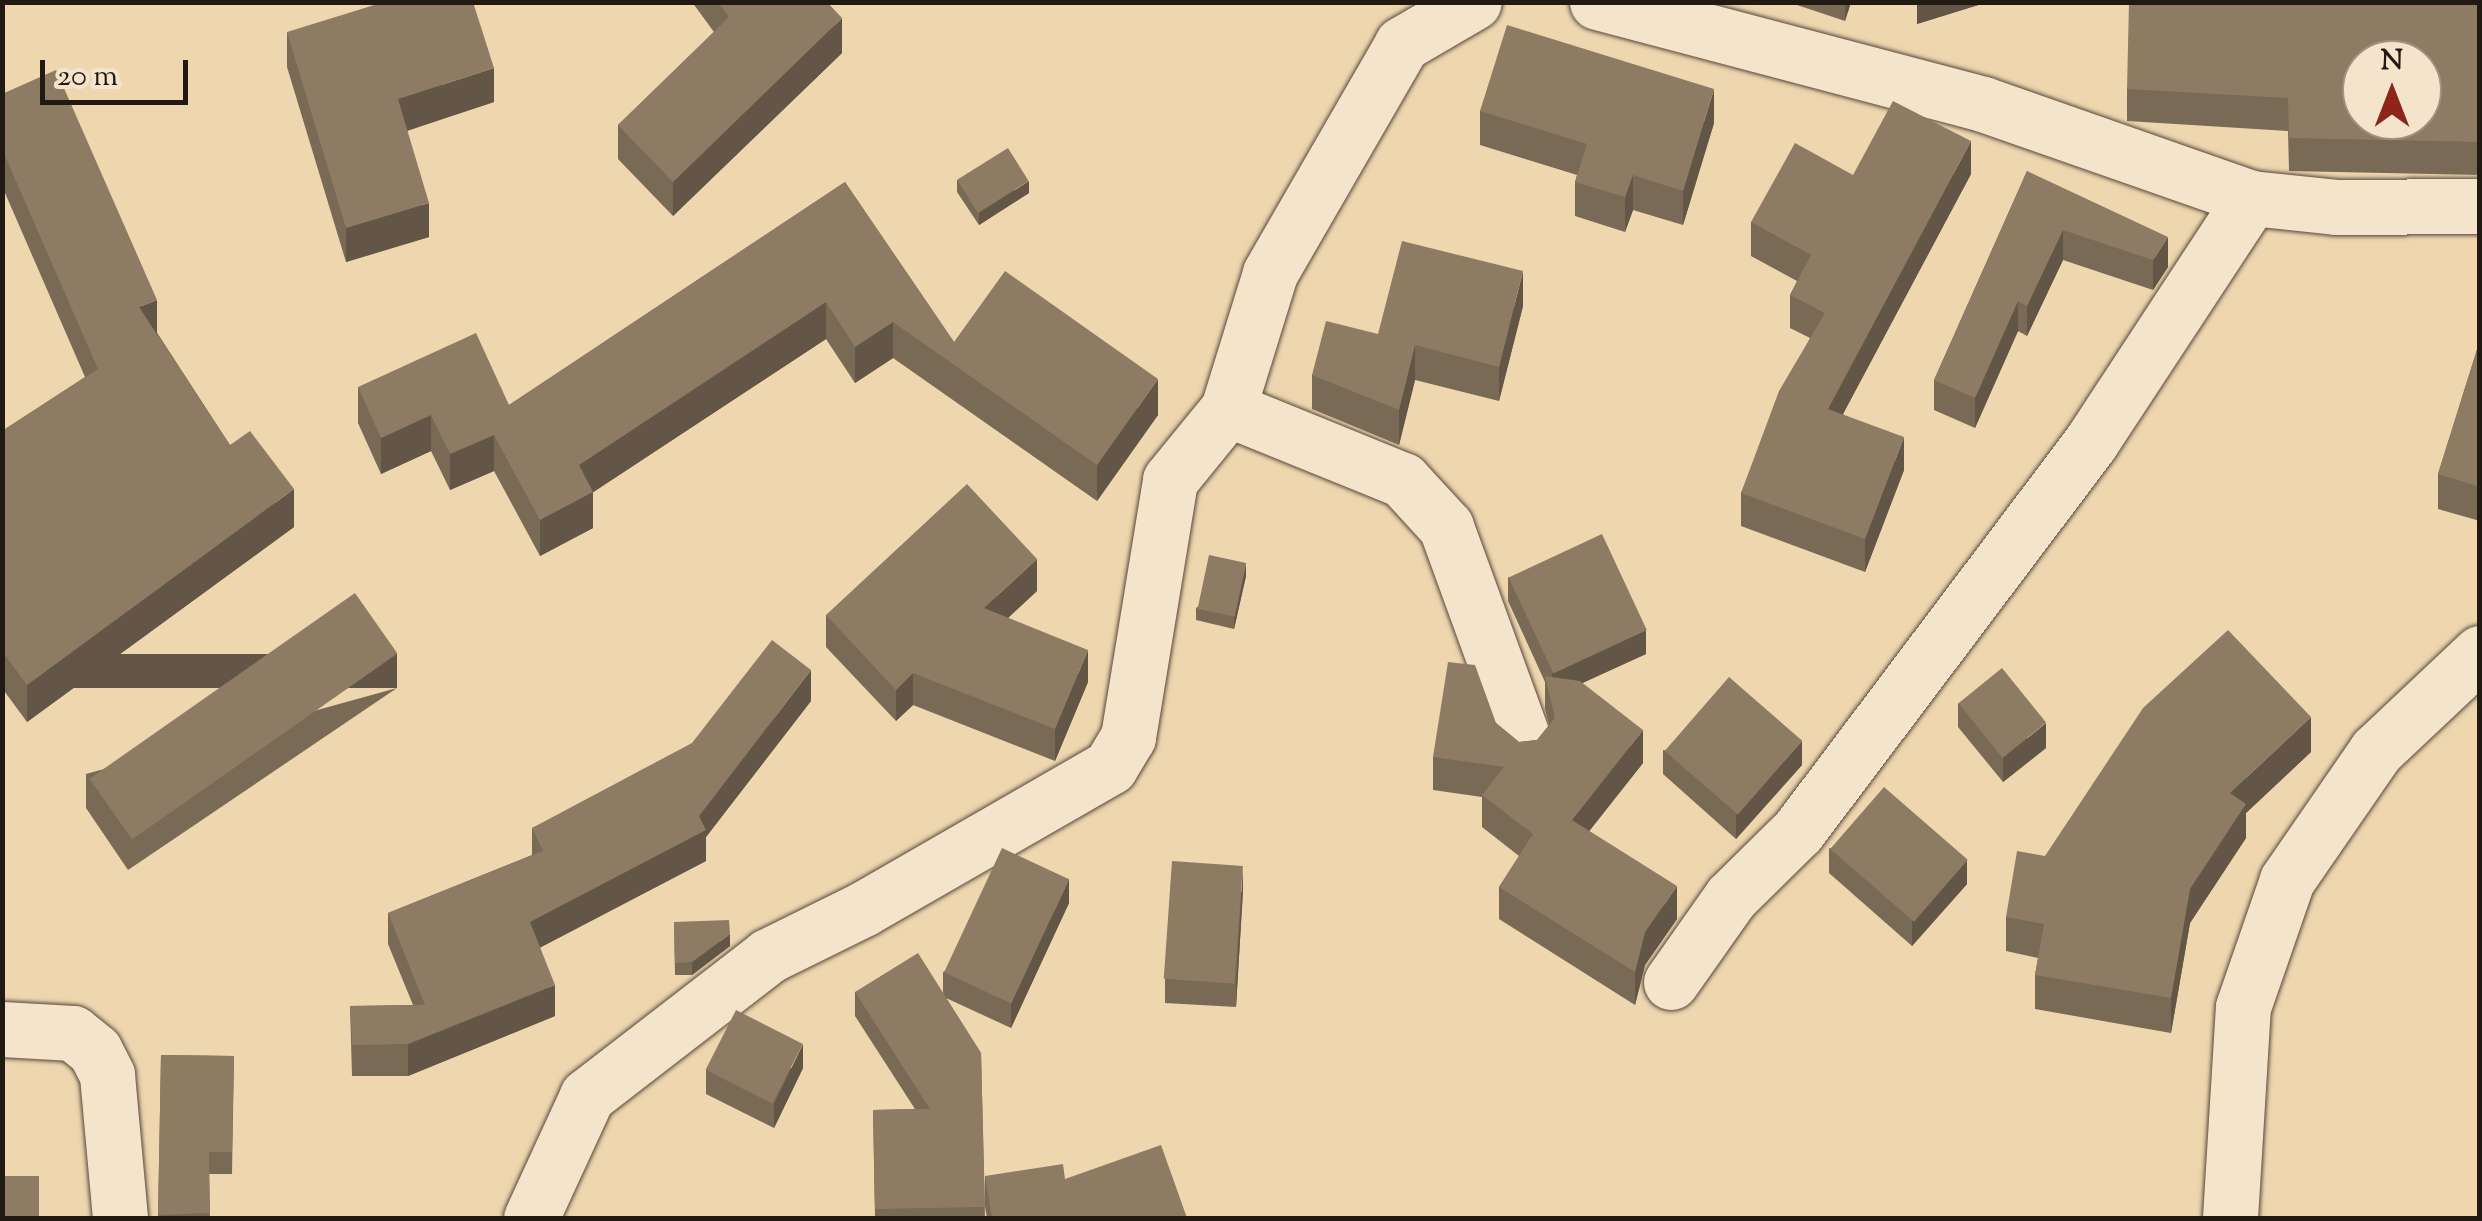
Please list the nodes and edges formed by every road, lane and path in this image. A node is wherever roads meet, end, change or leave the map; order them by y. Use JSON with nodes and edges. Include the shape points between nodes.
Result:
{"nodes":[{"id":1,"x":1474,"y":2,"type":"edge"},
{"id":2,"x":1597,"y":2,"type":"edge"},
{"id":3,"x":2251,"y":198,"type":"junction"},
{"id":4,"x":2480,"y":206,"type":"edge"},
{"id":5,"x":1228,"y":409,"type":"junction"},
{"id":6,"x":2480,"y":653,"type":"edge"},
{"id":7,"x":1525,"y":744,"type":"edge"},
{"id":8,"x":1671,"y":982,"type":"dead end"},
{"id":9,"x":2,"y":1029,"type":"edge"},
{"id":10,"x":120,"y":1218,"type":"edge"},
{"id":11,"x":531,"y":1218,"type":"edge"},
{"id":12,"x":2230,"y":1218,"type":"edge"}],
"edges":[{"from":1,"to":5,"type":"street","via":[[1402,44],[1270,273]]},
{"from":2,"to":3,"type":"street","via":[[1983,104]]},
{"from":3,"to":4,"type":"street","via":[[2336,207]]},
{"from":3,"to":8,"type":"street","via":[[2091,442],[1798,832],[1731,897]]},
{"from":5,"to":7,"type":"street","via":[[1403,480],[1446,527]]},
{"from":5,"to":11,"type":"street","via":[[1170,480],[1128,737],[1110,766],[863,910],[768,956],[587,1096]]},
{"from":6,"to":12,"type":"street","via":[[2376,751],[2287,880],[2243,1007]]},
{"from":9,"to":10,"type":"street","via":[[73,1033],[95,1051],[106,1076]]}]}
